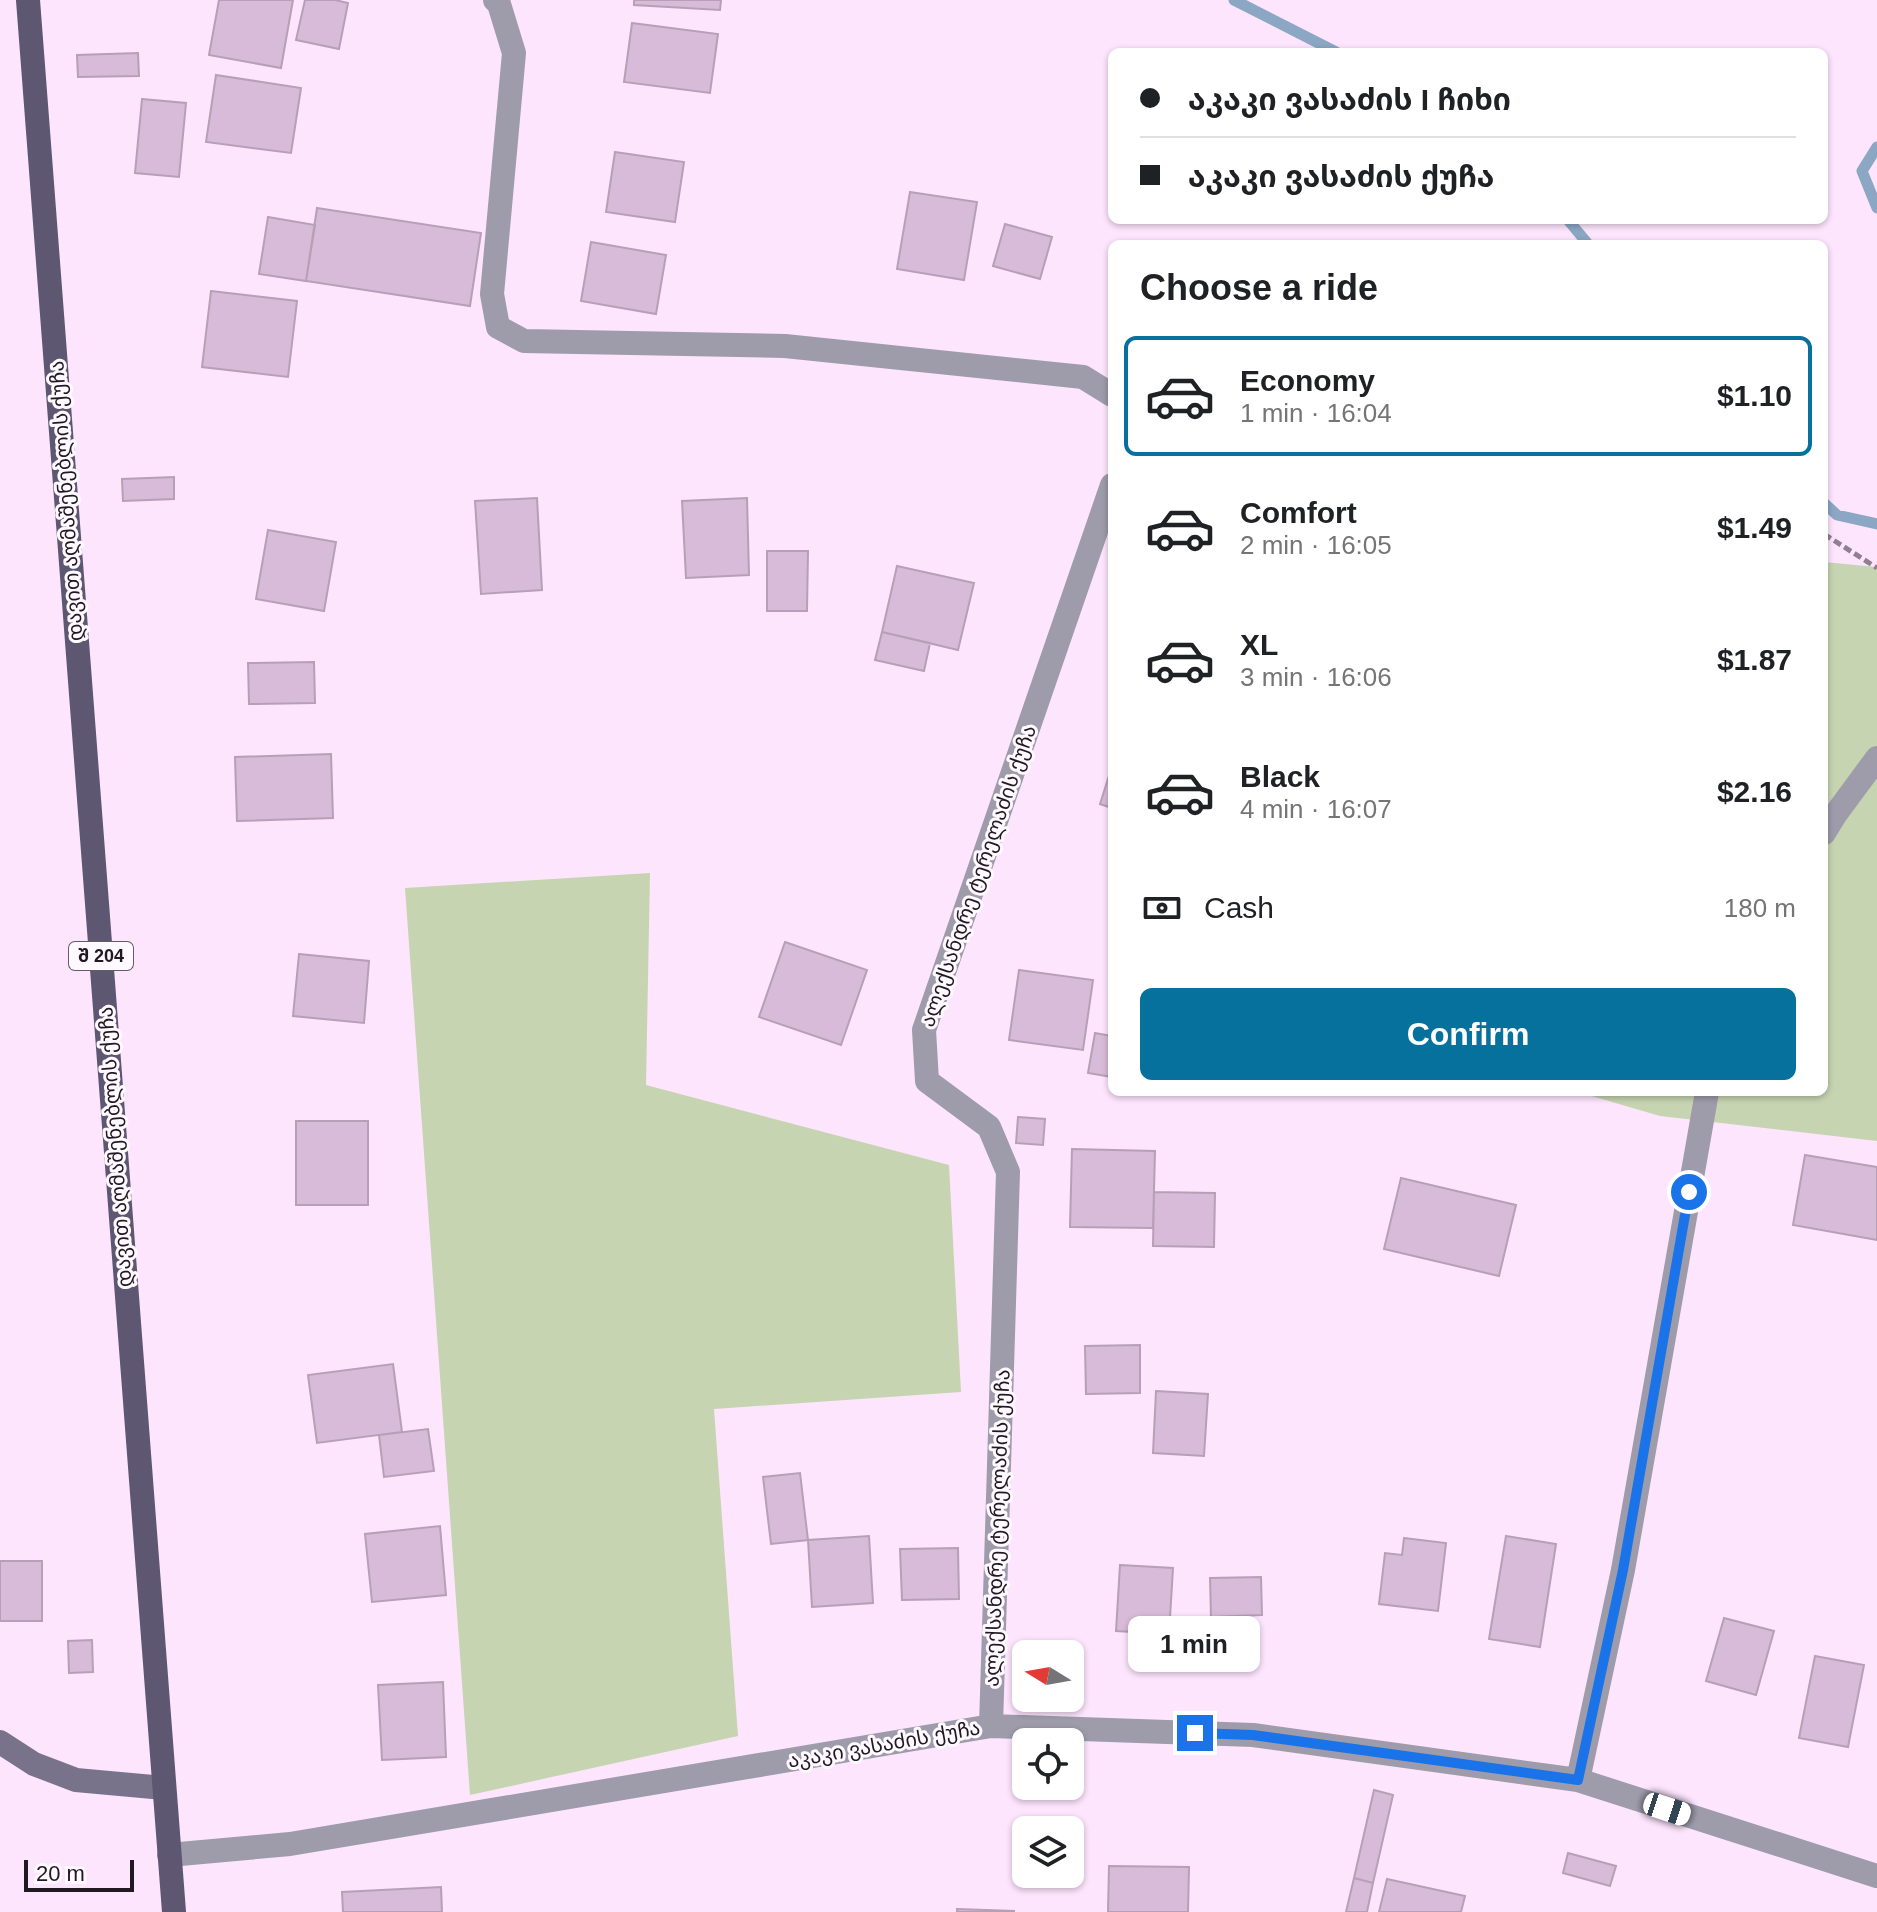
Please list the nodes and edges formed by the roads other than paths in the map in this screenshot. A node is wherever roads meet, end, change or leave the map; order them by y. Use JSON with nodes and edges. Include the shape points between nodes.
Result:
{"nodes":[{"id":1,"x":28,"y":0,"type":"edge"},
{"id":2,"x":495,"y":0,"type":"edge"},
{"id":3,"x":1108,"y":393,"type":"edge"},
{"id":4,"x":1108,"y":497,"type":"edge"},
{"id":5,"x":1877,"y":758,"type":"edge"},
{"id":6,"x":1828,"y":826,"type":"edge"},
{"id":7,"x":1706,"y":1096,"type":"edge"},
{"id":8,"x":991,"y":1726,"type":"junction"},
{"id":9,"x":0,"y":1742,"type":"edge"},
{"id":10,"x":1578,"y":1780,"type":"junction"},
{"id":11,"x":164,"y":1788,"type":"junction"},
{"id":12,"x":169,"y":1855,"type":"junction"},
{"id":13,"x":1877,"y":1876,"type":"edge"},
{"id":14,"x":174,"y":1912,"type":"edge"}],
"edges":[{"from":1,"to":11,"type":"main road","name":"დავით აღმაშენებლის ქუჩა","number":"შ 204"},
{"from":2,"to":3,"type":"street","via":[[514,53],[492,294],[498,327],[524,341],[785,346],[1067,375],[1083,377]]},
{"from":4,"to":8,"type":"street","name":"ალექსანდრე ტერელაძის ქუჩა","via":[[924,1030],[927,1081],[989,1127],[1008,1172]]},
{"from":5,"to":6,"type":"street"},
{"from":7,"to":10,"type":"street","via":[[1623,1570]]},
{"from":8,"to":10,"type":"street","name":"აკაკი ვასაძის ქუჩა","via":[[1253,1735]]},
{"from":8,"to":12,"type":"street","name":"აკაკი ვასაძის ქუჩა","via":[[290,1844]]},
{"from":9,"to":11,"type":"street","via":[[34,1764],[76,1780]]},
{"from":10,"to":13,"type":"street","name":"აკაკი ვასაძის ქუჩა"},
{"from":11,"to":12,"type":"main road","name":"დავით აღმაშენებლის ქუჩა","number":"შ 204"},
{"from":12,"to":14,"type":"main road","name":"დავით აღმაშენებლის ქუჩა","number":"შ 204"}]}
